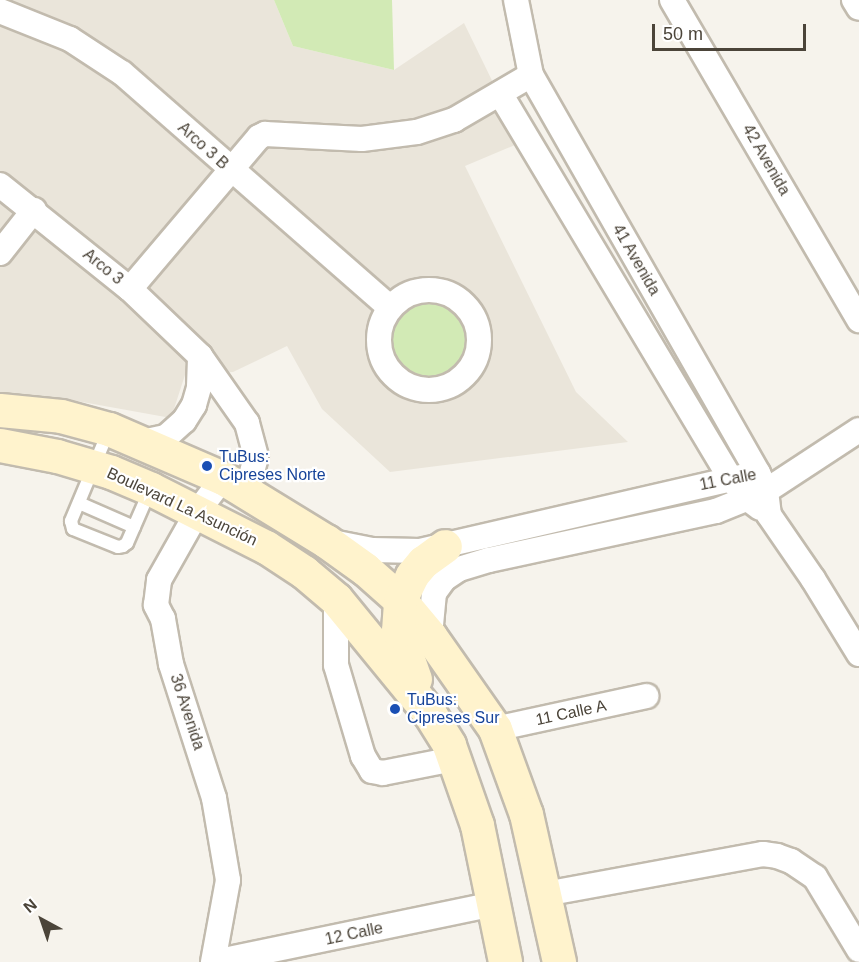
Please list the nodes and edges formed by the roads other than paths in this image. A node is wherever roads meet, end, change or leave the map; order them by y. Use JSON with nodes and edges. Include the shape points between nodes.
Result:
{"nodes":[{"id":1,"x":516,"y":0,"type":"edge"},
{"id":2,"x":672,"y":0,"type":"edge"},
{"id":3,"x":854,"y":0,"type":"edge"},
{"id":4,"x":859,"y":8,"type":"edge"},
{"id":5,"x":0,"y":11,"type":"edge"},
{"id":6,"x":531,"y":75,"type":"junction"},
{"id":7,"x":501,"y":94,"type":"junction"},
{"id":8,"x":232,"y":172,"type":"junction"},
{"id":9,"x":0,"y":185,"type":"edge"},
{"id":10,"x":34,"y":210,"type":"junction"},
{"id":11,"x":0,"y":253,"type":"edge"},
{"id":12,"x":130,"y":289,"type":"junction"},
{"id":13,"x":390,"y":308,"type":"junction"},
{"id":14,"x":859,"y":320,"type":"edge"},
{"id":15,"x":200,"y":356,"type":"junction"},
{"id":16,"x":0,"y":410,"type":"edge"},
{"id":17,"x":61,"y":416,"type":"junction"},
{"id":18,"x":109,"y":429,"type":"junction"},
{"id":19,"x":859,"y":430,"type":"edge"},
{"id":20,"x":142,"y":442,"type":"junction"},
{"id":21,"x":5,"y":446,"type":"edge"},
{"id":22,"x":93,"y":466,"type":"junction"},
{"id":23,"x":730,"y":478,"type":"junction"},
{"id":24,"x":235,"y":485,"type":"junction"},
{"id":25,"x":151,"y":489,"type":"junction"},
{"id":26,"x":760,"y":494,"type":"junction"},
{"id":27,"x":79,"y":503,"type":"junction"},
{"id":28,"x":198,"y":512,"type":"junction"},
{"id":29,"x":134,"y":527,"type":"junction"},
{"id":30,"x":326,"y":541,"type":"junction"},
{"id":31,"x":445,"y":546,"type":"junction"},
{"id":32,"x":336,"y":599,"type":"junction"},
{"id":33,"x":400,"y":600,"type":"junction"},
{"id":34,"x":430,"y":636,"type":"junction"},
{"id":35,"x":859,"y":654,"type":"edge"},
{"id":36,"x":646,"y":696,"type":"dead end"},
{"id":37,"x":430,"y":714,"type":"junction"},
{"id":38,"x":495,"y":729,"type":"junction"},
{"id":39,"x":454,"y":759,"type":"junction"},
{"id":40,"x":545,"y":894,"type":"junction"},
{"id":41,"x":493,"y":904,"type":"junction"},
{"id":42,"x":859,"y":950,"type":"edge"},
{"id":43,"x":558,"y":958,"type":"edge"},
{"id":44,"x":214,"y":962,"type":"edge"},
{"id":45,"x":505,"y":962,"type":"edge"},
{"id":46,"x":521,"y":962,"type":"edge"}],
"edges":[{"from":1,"to":6,"type":"street","name":"41 Avenida"},
{"from":2,"to":14,"type":"street","name":"42 Avenida"},
{"from":3,"to":4,"type":"street"},
{"from":5,"to":8,"type":"street","name":"Arco 3 B","via":[[70,39],[122,73]]},
{"from":6,"to":7,"type":"street"},
{"from":6,"to":26,"type":"street","name":"41 Avenida"},
{"from":7,"to":8,"type":"street","via":[[454,120],[417,132],[362,139],[265,134]]},
{"from":7,"to":23,"type":"street","name":"41 Avenida"},
{"from":8,"to":12,"type":"street"},
{"from":8,"to":13,"type":"street","name":"Arco 3 B"},
{"from":9,"to":10,"type":"street","name":"Arco 3"},
{"from":10,"to":11,"type":"street"},
{"from":10,"to":12,"type":"street","name":"Arco 3"},
{"from":12,"to":15,"type":"street","name":"Arco 3"},
{"from":13,"to":13,"type":"street","via":[[379,338],[381,354],[399,380],[429,390],[459,380],[477,352],[479,335],[475,319],[465,305],[452,295],[435,290],[402,297]]},
{"from":15,"to":20,"type":"street","via":[[199,387],[184,421],[166,437]]},
{"from":15,"to":24,"type":"street","name":"Arco 3","via":[[247,423],[256,457]]},
{"from":16,"to":17,"type":"main road"},
{"from":17,"to":18,"type":"main road"},
{"from":17,"to":21,"type":"main road"},
{"from":18,"to":20,"type":"main road"},
{"from":18,"to":22,"type":"lane"},
{"from":19,"to":26,"type":"street","name":"11 Calle"},
{"from":20,"to":24,"type":"main road"},
{"from":21,"to":22,"type":"main road","name":"Boulevard La Asunción"},
{"from":22,"to":25,"type":"main road","name":"Boulevard La Asunción"},
{"from":22,"to":27,"type":"lane"},
{"from":23,"to":26,"type":"street","name":"11 Calle"},
{"from":23,"to":31,"type":"street","name":"11 Calle"},
{"from":24,"to":28,"type":"street"},
{"from":24,"to":30,"type":"main road"},
{"from":25,"to":28,"type":"main road","name":"Boulevard La Asunción"},
{"from":25,"to":29,"type":"lane"},
{"from":26,"to":34,"type":"street","name":"11 Calle","via":[[688,519],[459,569],[444,579],[434,593]]},
{"from":26,"to":35,"type":"street","name":"41 Avenida"},
{"from":27,"to":29,"type":"lane"},
{"from":27,"to":29,"type":"lane","via":[[71,521],[73,529],[118,547],[127,543]]},
{"from":28,"to":32,"type":"main road","name":"Boulevard La Asunción","via":[[266,547]]},
{"from":28,"to":44,"type":"street","name":"36 Avenida","via":[[168,567],[171,589],[163,619],[171,663],[214,798],[228,880]]},
{"from":30,"to":31,"type":"street","name":"11 Calle","via":[[372,550],[420,551]]},
{"from":30,"to":33,"type":"main road"},
{"from":31,"to":33,"type":"main road","via":[[412,575]]},
{"from":32,"to":37,"type":"main road","name":"Boulevard La Asunción"},
{"from":32,"to":39,"type":"street","via":[[336,665],[363,756],[372,771],[383,773]]},
{"from":33,"to":34,"type":"main road"},
{"from":33,"to":37,"type":"main road","via":[[398,631]]},
{"from":34,"to":38,"type":"main road"},
{"from":36,"to":38,"type":"street","name":"11 Calle A"},
{"from":37,"to":39,"type":"main road","name":"Boulevard La Asunción"},
{"from":38,"to":40,"type":"main road","via":[[526,814]]},
{"from":39,"to":41,"type":"main road","name":"Boulevard La Asunción","via":[[477,825]]},
{"from":40,"to":42,"type":"street","via":[[763,854],[791,861],[815,877]]},
{"from":40,"to":43,"type":"main road"},
{"from":41,"to":44,"type":"street","name":"12 Calle"},
{"from":41,"to":45,"type":"main road","name":"Boulevard La Asunción"},
{"from":43,"to":46,"type":"main road"}]}
